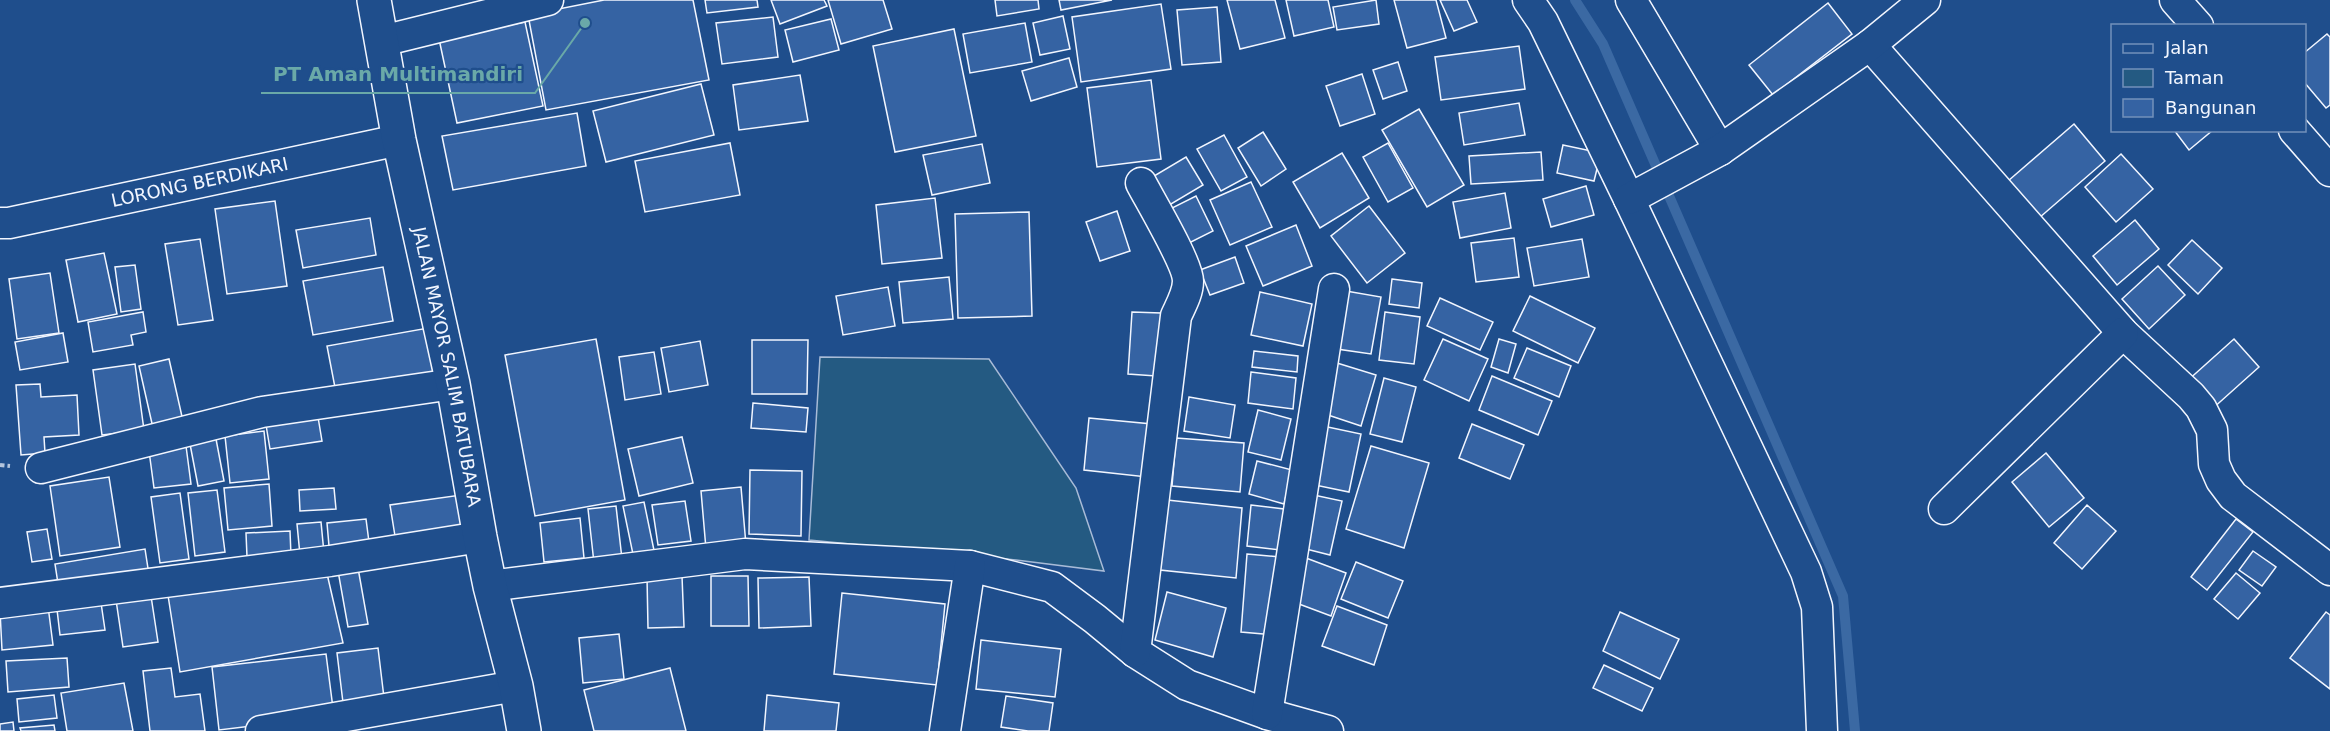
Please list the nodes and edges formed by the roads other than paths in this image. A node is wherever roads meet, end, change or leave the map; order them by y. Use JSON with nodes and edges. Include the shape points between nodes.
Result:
{"nodes":[{"id":1,"x":374,"y":0,"type":"edge"},
{"id":2,"x":548,"y":0,"type":"edge"},
{"id":3,"x":1528,"y":0,"type":"edge"},
{"id":4,"x":1631,"y":0,"type":"edge"},
{"id":5,"x":1925,"y":0,"type":"edge"},
{"id":6,"x":2175,"y":0,"type":"edge"},
{"id":7,"x":2196,"y":24,"type":"edge"},
{"id":8,"x":382,"y":41,"type":"junction"},
{"id":9,"x":1870,"y":45,"type":"junction"},
{"id":10,"x":2296,"y":132,"type":"edge"},
{"id":11,"x":399,"y":140,"type":"junction"},
{"id":12,"x":1709,"y":157,"type":"junction"},
{"id":13,"x":2330,"y":171,"type":"edge"},
{"id":14,"x":1141,"y":183,"type":"dead end"},
{"id":15,"x":1635,"y":196,"type":"junction"},
{"id":16,"x":0,"y":223,"type":"edge"},
{"id":17,"x":1334,"y":289,"type":"dead end"},
{"id":18,"x":2123,"y":333,"type":"junction"},
{"id":19,"x":453,"y":384,"type":"junction"},
{"id":20,"x":41,"y":468,"type":"dead end"},
{"id":21,"x":1944,"y":509,"type":"dead end"},
{"id":22,"x":480,"y":537,"type":"junction"},
{"id":23,"x":970,"y":566,"type":"junction"},
{"id":24,"x":2330,"y":570,"type":"edge"},
{"id":25,"x":490,"y":586,"type":"junction"},
{"id":26,"x":0,"y":603,"type":"edge"},
{"id":27,"x":1135,"y":652,"type":"junction"},
{"id":28,"x":516,"y":686,"type":"junction"},
{"id":29,"x":1267,"y":714,"type":"junction"},
{"id":30,"x":261,"y":731,"type":"edge"},
{"id":31,"x":524,"y":731,"type":"edge"},
{"id":32,"x":945,"y":731,"type":"edge"},
{"id":33,"x":1328,"y":731,"type":"edge"},
{"id":34,"x":1822,"y":731,"type":"edge"}],
"edges":[{"from":1,"to":8,"type":"street","name":"JALAN MAYOR SALIM BATUBARA"},
{"from":2,"to":8,"type":"street"},
{"from":3,"to":15,"type":"street"},
{"from":4,"to":12,"type":"street"},
{"from":5,"to":9,"type":"street"},
{"from":6,"to":7,"type":"street"},
{"from":8,"to":11,"type":"street","name":"JALAN MAYOR SALIM BATUBARA"},
{"from":9,"to":12,"type":"street"},
{"from":9,"to":18,"type":"street"},
{"from":10,"to":13,"type":"street"},
{"from":11,"to":16,"type":"street","name":"LORONG BERDIKARI"},
{"from":11,"to":19,"type":"street","name":"JALAN MAYOR SALIM BATUBARA"},
{"from":12,"to":15,"type":"street"},
{"from":14,"to":27,"type":"street","via":[[1188,278],[1176,316]]},
{"from":15,"to":34,"type":"street","via":[[1806,572],[1817,607]]},
{"from":17,"to":29,"type":"street"},
{"from":18,"to":21,"type":"street"},
{"from":18,"to":24,"type":"street","via":[[2191,396],[2206,416],[2212,430],[2214,464],[2233,496]]},
{"from":19,"to":20,"type":"street","via":[[262,412]]},
{"from":19,"to":22,"type":"street","name":"JALAN MAYOR SALIM BATUBARA"},
{"from":22,"to":25,"type":"street","name":"JALAN MAYOR SALIM BATUBARA"},
{"from":22,"to":26,"type":"street","via":[[330,561]]},
{"from":23,"to":25,"type":"street","via":[[745,554]]},
{"from":23,"to":27,"type":"street","via":[[1052,587]]},
{"from":23,"to":32,"type":"street"},
{"from":25,"to":28,"type":"street","name":"JALAN MAYOR SALIM BATUBARA"},
{"from":27,"to":29,"type":"street","via":[[1187,685]]},
{"from":28,"to":30,"type":"street"},
{"from":28,"to":31,"type":"street","name":"JALAN MAYOR SALIM BATUBARA"},
{"from":29,"to":33,"type":"street"}]}
